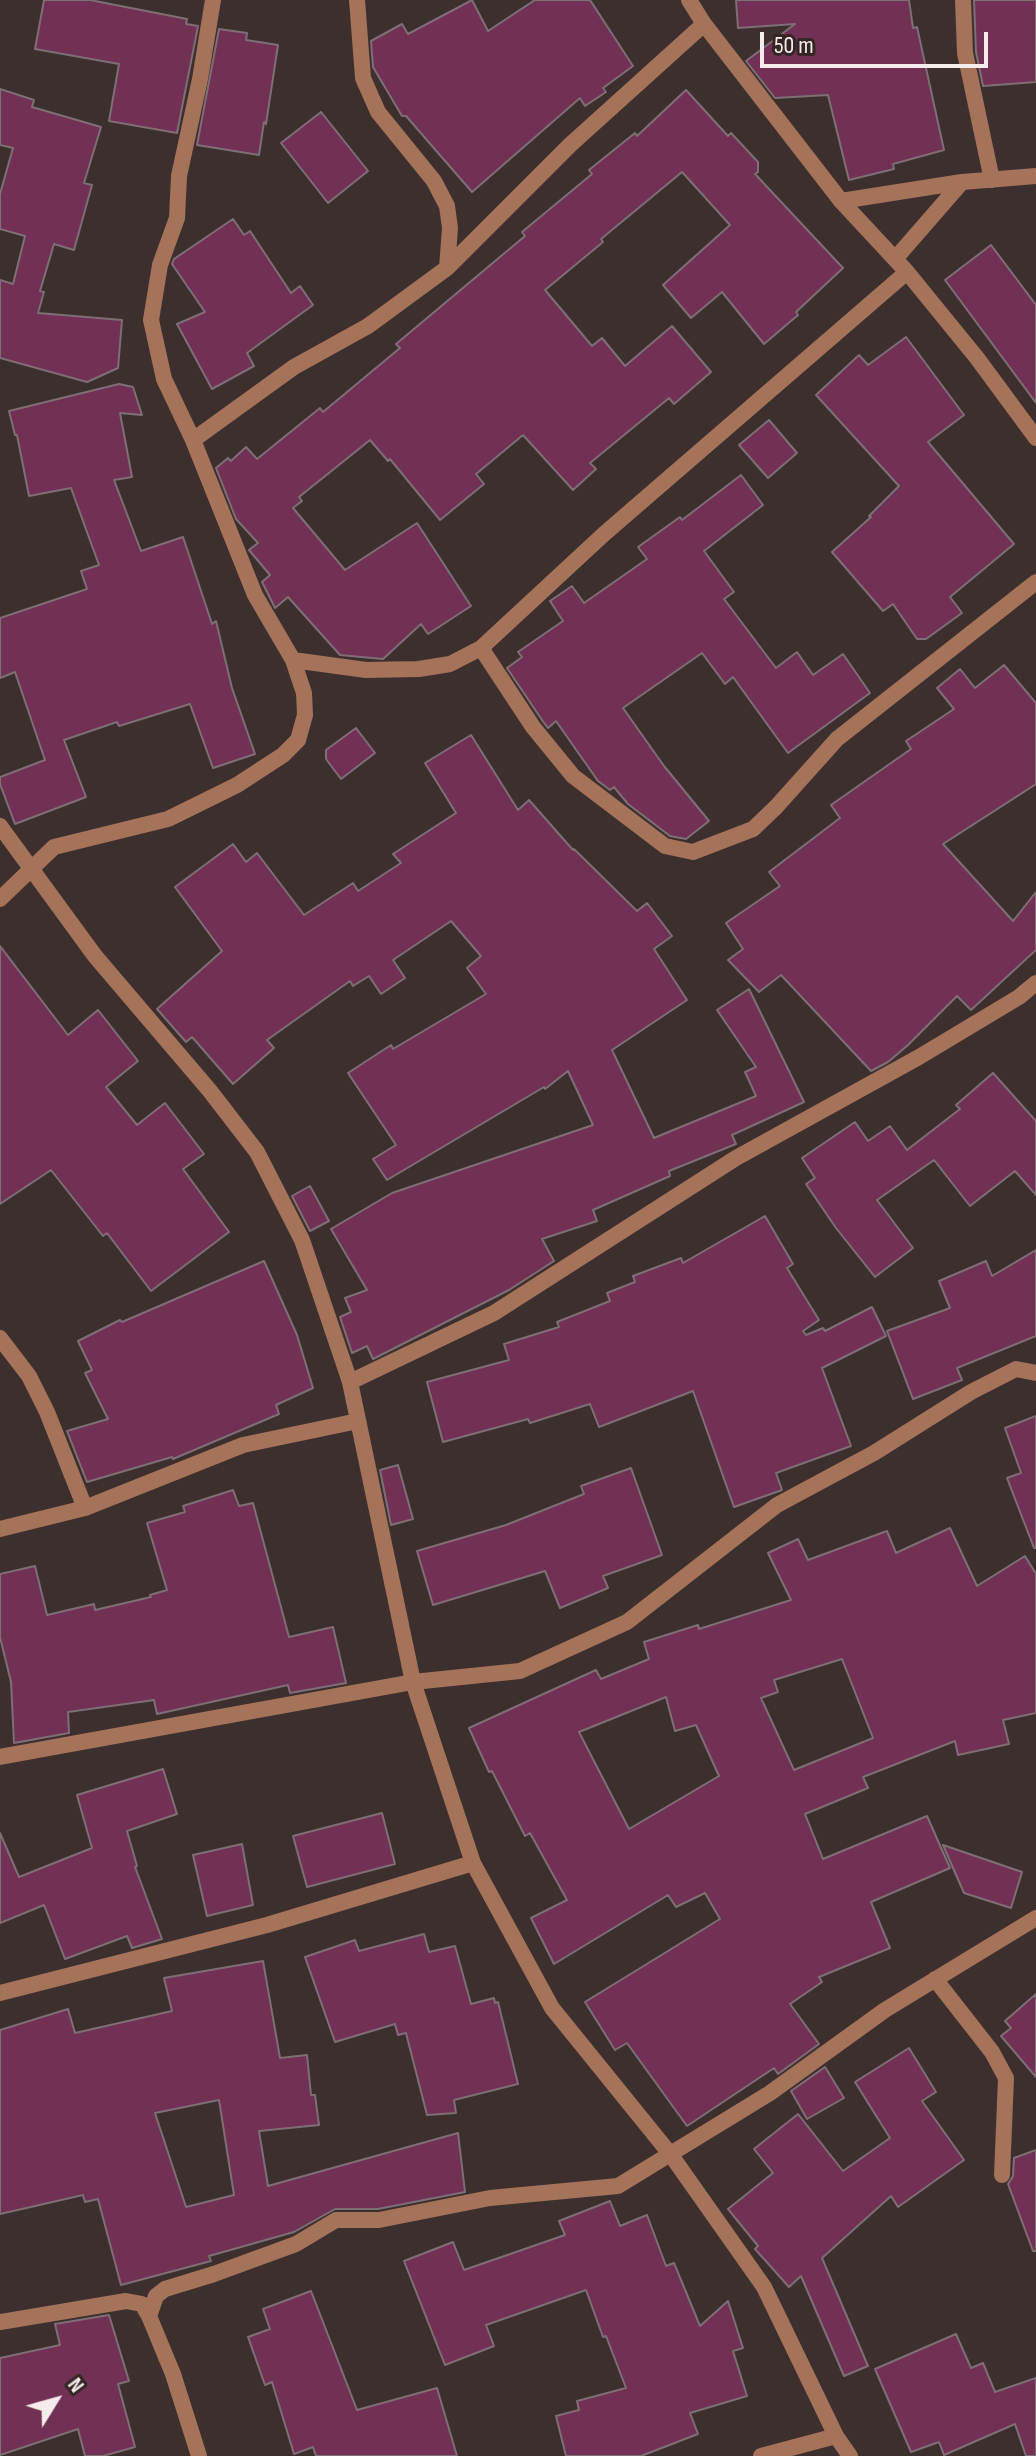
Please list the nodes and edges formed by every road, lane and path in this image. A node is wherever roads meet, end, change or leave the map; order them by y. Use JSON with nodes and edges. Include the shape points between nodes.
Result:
{"nodes":[{"id":1,"x":213,"y":0,"type":"edge"},
{"id":2,"x":357,"y":0,"type":"edge"},
{"id":3,"x":689,"y":0,"type":"edge"},
{"id":4,"x":963,"y":0,"type":"edge"},
{"id":5,"x":704,"y":24,"type":"junction"},
{"id":6,"x":1036,"y":176,"type":"edge"},
{"id":7,"x":992,"y":180,"type":"junction"},
{"id":8,"x":962,"y":182,"type":"junction"},
{"id":9,"x":841,"y":201,"type":"junction"},
{"id":10,"x":895,"y":259,"type":"junction"},
{"id":11,"x":447,"y":268,"type":"junction"},
{"id":12,"x":907,"y":272,"type":"junction"},
{"id":13,"x":1036,"y":438,"type":"edge"},
{"id":14,"x":193,"y":440,"type":"junction"},
{"id":15,"x":1036,"y":582,"type":"edge"},
{"id":16,"x":481,"y":648,"type":"junction"},
{"id":17,"x":293,"y":660,"type":"junction"},
{"id":18,"x":0,"y":826,"type":"edge"},
{"id":19,"x":32,"y":869,"type":"junction"},
{"id":20,"x":0,"y":899,"type":"edge"},
{"id":21,"x":1036,"y":983,"type":"edge"},
{"id":22,"x":0,"y":1338,"type":"edge"},
{"id":23,"x":1036,"y":1359,"type":"edge"},
{"id":24,"x":1016,"y":1369,"type":"junction"},
{"id":25,"x":1036,"y":1373,"type":"edge"},
{"id":26,"x":350,"y":1382,"type":"junction"},
{"id":27,"x":358,"y":1421,"type":"junction"},
{"id":28,"x":85,"y":1508,"type":"junction"},
{"id":29,"x":0,"y":1529,"type":"edge"},
{"id":30,"x":413,"y":1682,"type":"junction"},
{"id":31,"x":0,"y":1757,"type":"edge"},
{"id":32,"x":473,"y":1863,"type":"junction"},
{"id":33,"x":1036,"y":1918,"type":"edge"},
{"id":34,"x":935,"y":1979,"type":"junction"},
{"id":35,"x":0,"y":1993,"type":"edge"},
{"id":36,"x":671,"y":2155,"type":"junction"},
{"id":37,"x":1002,"y":2175,"type":"dead end"},
{"id":38,"x":149,"y":2316,"type":"junction"},
{"id":39,"x":0,"y":2322,"type":"edge"},
{"id":40,"x":836,"y":2436,"type":"junction"},
{"id":41,"x":199,"y":2456,"type":"edge"},
{"id":42,"x":761,"y":2456,"type":"edge"},
{"id":43,"x":850,"y":2456,"type":"edge"}],
"edges":[{"from":1,"to":14,"type":"street","via":[[179,176],[177,218],[160,265],[151,320],[164,379]]},
{"from":2,"to":11,"type":"street","via":[[363,78],[378,112],[434,181],[447,206]]},
{"from":3,"to":5,"type":"street"},
{"from":4,"to":7,"type":"street","via":[[965,53]]},
{"from":5,"to":9,"type":"street"},
{"from":5,"to":11,"type":"street","via":[[570,145]]},
{"from":6,"to":7,"type":"street"},
{"from":7,"to":8,"type":"street"},
{"from":8,"to":9,"type":"street"},
{"from":8,"to":10,"type":"street"},
{"from":9,"to":10,"type":"street"},
{"from":10,"to":12,"type":"street"},
{"from":11,"to":14,"type":"street"},
{"from":12,"to":13,"type":"street"},
{"from":12,"to":16,"type":"street","via":[[604,534]]},
{"from":14,"to":17,"type":"street","via":[[255,595]]},
{"from":15,"to":16,"type":"street","via":[[837,739],[753,829],[693,852],[665,846],[573,776]]},
{"from":16,"to":17,"type":"street","via":[[450,664],[419,669],[366,670]]},
{"from":17,"to":19,"type":"street","via":[[305,715],[298,740],[283,755],[168,819],[54,847]]},
{"from":18,"to":19,"type":"street"},
{"from":19,"to":20,"type":"street"},
{"from":19,"to":26,"type":"street","via":[[95,956],[257,1152],[302,1240]]},
{"from":21,"to":26,"type":"street","via":[[919,1057],[736,1158],[494,1313]]},
{"from":22,"to":28,"type":"street","via":[[29,1376]]},
{"from":23,"to":24,"type":"street"},
{"from":24,"to":25,"type":"street"},
{"from":24,"to":30,"type":"street","via":[[777,1505],[627,1622],[520,1671]]},
{"from":26,"to":27,"type":"street"},
{"from":27,"to":28,"type":"street","via":[[243,1445]]},
{"from":27,"to":30,"type":"street"},
{"from":28,"to":29,"type":"street"},
{"from":30,"to":31,"type":"street"},
{"from":30,"to":32,"type":"street"},
{"from":32,"to":35,"type":"street","via":[[267,1925]]},
{"from":32,"to":36,"type":"street","via":[[552,2008]]},
{"from":33,"to":34,"type":"street"},
{"from":34,"to":36,"type":"street"},
{"from":34,"to":37,"type":"street","via":[[1006,2078]]},
{"from":36,"to":38,"type":"street","via":[[618,2186],[490,2198],[379,2220],[336,2220],[296,2244],[165,2289],[156,2296]]},
{"from":36,"to":40,"type":"street","via":[[764,2287]]},
{"from":38,"to":39,"type":"street","via":[[142,2304],[126,2301]]},
{"from":38,"to":41,"type":"street"},
{"from":40,"to":42,"type":"street"},
{"from":40,"to":43,"type":"street"}]}
